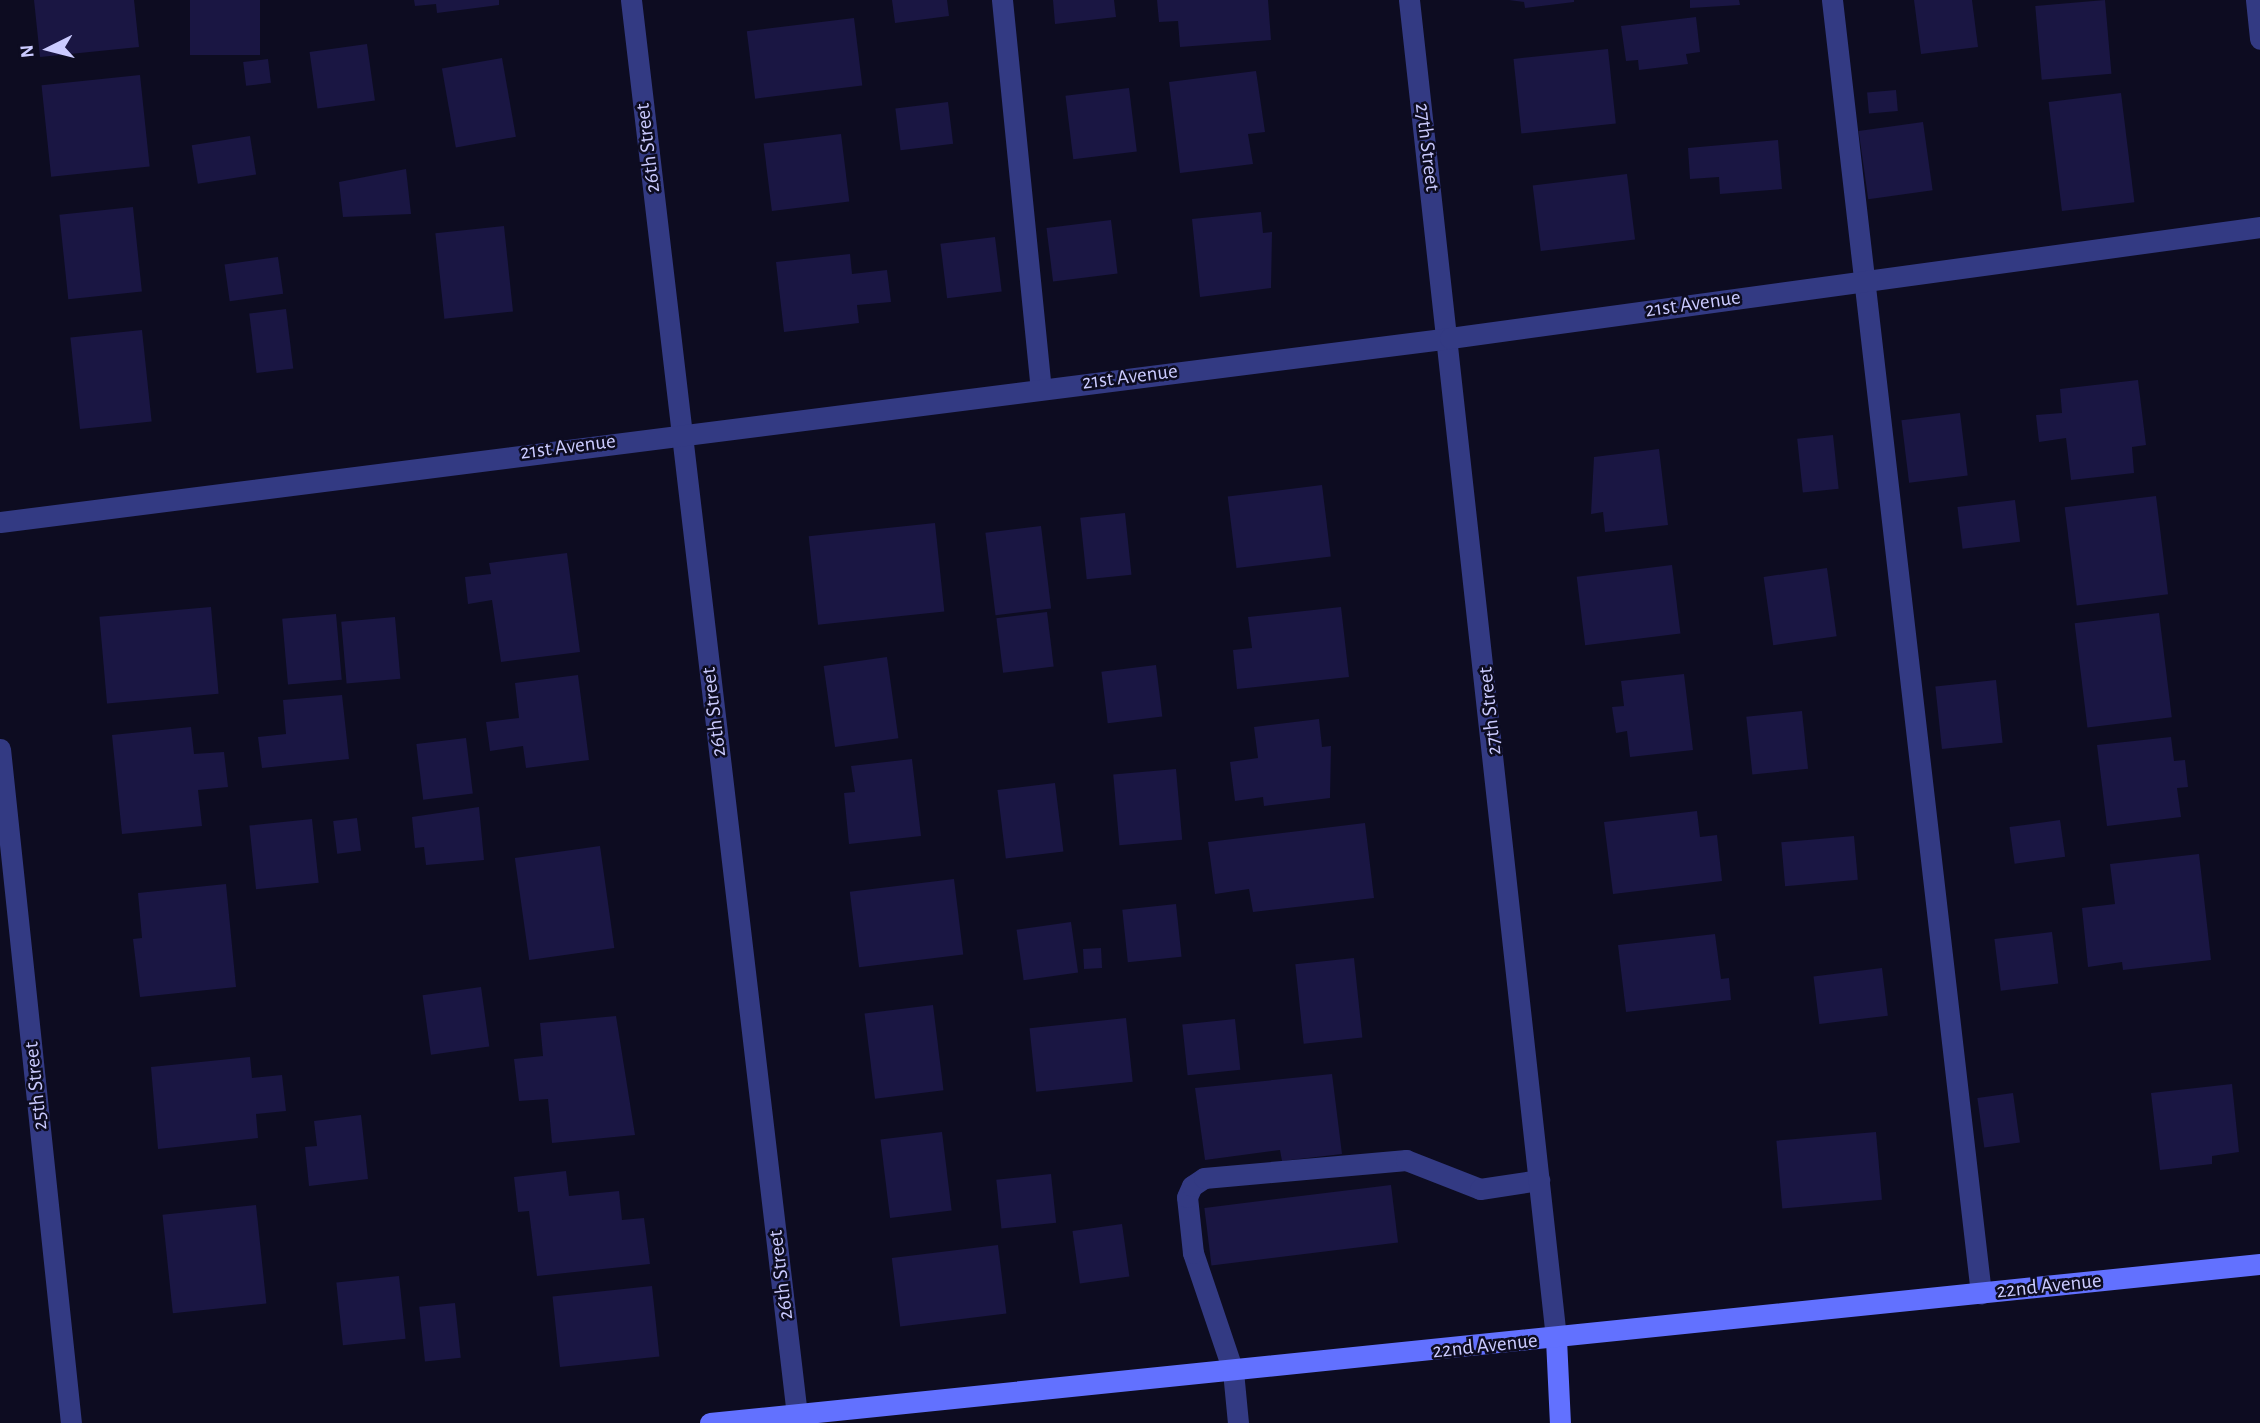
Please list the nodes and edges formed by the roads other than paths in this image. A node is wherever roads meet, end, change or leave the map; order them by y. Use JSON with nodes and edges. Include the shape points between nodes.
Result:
{"nodes":[{"id":1,"x":631,"y":0,"type":"edge"},
{"id":2,"x":1003,"y":0,"type":"edge"},
{"id":3,"x":1409,"y":0,"type":"edge"},
{"id":4,"x":1832,"y":0,"type":"edge"},
{"id":5,"x":2256,"y":0,"type":"edge"},
{"id":6,"x":2260,"y":39,"type":"edge"},
{"id":7,"x":2260,"y":227,"type":"edge"},
{"id":8,"x":1865,"y":281,"type":"junction"},
{"id":9,"x":1450,"y":338,"type":"junction"},
{"id":10,"x":1041,"y":388,"type":"junction"},
{"id":11,"x":681,"y":432,"type":"junction"},
{"id":12,"x":0,"y":522,"type":"edge"},
{"id":13,"x":0,"y":749,"type":"edge"},
{"id":14,"x":1539,"y":1180,"type":"junction"},
{"id":15,"x":2260,"y":1264,"type":"edge"},
{"id":16,"x":1981,"y":1293,"type":"junction"},
{"id":17,"x":1556,"y":1339,"type":"junction"},
{"id":18,"x":1233,"y":1371,"type":"junction"},
{"id":19,"x":797,"y":1418,"type":"edge"},
{"id":20,"x":71,"y":1423,"type":"edge"},
{"id":21,"x":710,"y":1423,"type":"edge"},
{"id":22,"x":1238,"y":1423,"type":"edge"},
{"id":23,"x":1560,"y":1423,"type":"edge"}],
"edges":[{"from":1,"to":11,"type":"street","name":"26th Street"},
{"from":2,"to":10,"type":"street"},
{"from":3,"to":9,"type":"street","name":"27th Street"},
{"from":4,"to":8,"type":"street"},
{"from":5,"to":6,"type":"street"},
{"from":7,"to":8,"type":"street","name":"21st Avenue"},
{"from":8,"to":9,"type":"street","name":"21st Avenue"},
{"from":8,"to":16,"type":"street"},
{"from":9,"to":10,"type":"street","name":"21st Avenue"},
{"from":9,"to":14,"type":"street","name":"27th Street"},
{"from":10,"to":11,"type":"street","name":"21st Avenue"},
{"from":11,"to":12,"type":"street","name":"21st Avenue"},
{"from":11,"to":19,"type":"street","name":"26th Street"},
{"from":13,"to":20,"type":"street","name":"25th Street"},
{"from":14,"to":17,"type":"street","name":"27th Street"},
{"from":14,"to":18,"type":"street","via":[[1480,1189],[1406,1160],[1204,1178],[1187,1197],[1193,1254]]},
{"from":15,"to":16,"type":"street","name":"22nd Avenue"},
{"from":16,"to":17,"type":"street","name":"22nd Avenue"},
{"from":17,"to":18,"type":"street","name":"22nd Avenue"},
{"from":17,"to":23,"type":"street","name":"27th Street"},
{"from":18,"to":19,"type":"street","name":"22nd Avenue"},
{"from":18,"to":22,"type":"street"},
{"from":19,"to":21,"type":"street","name":"22nd Avenue"}]}
